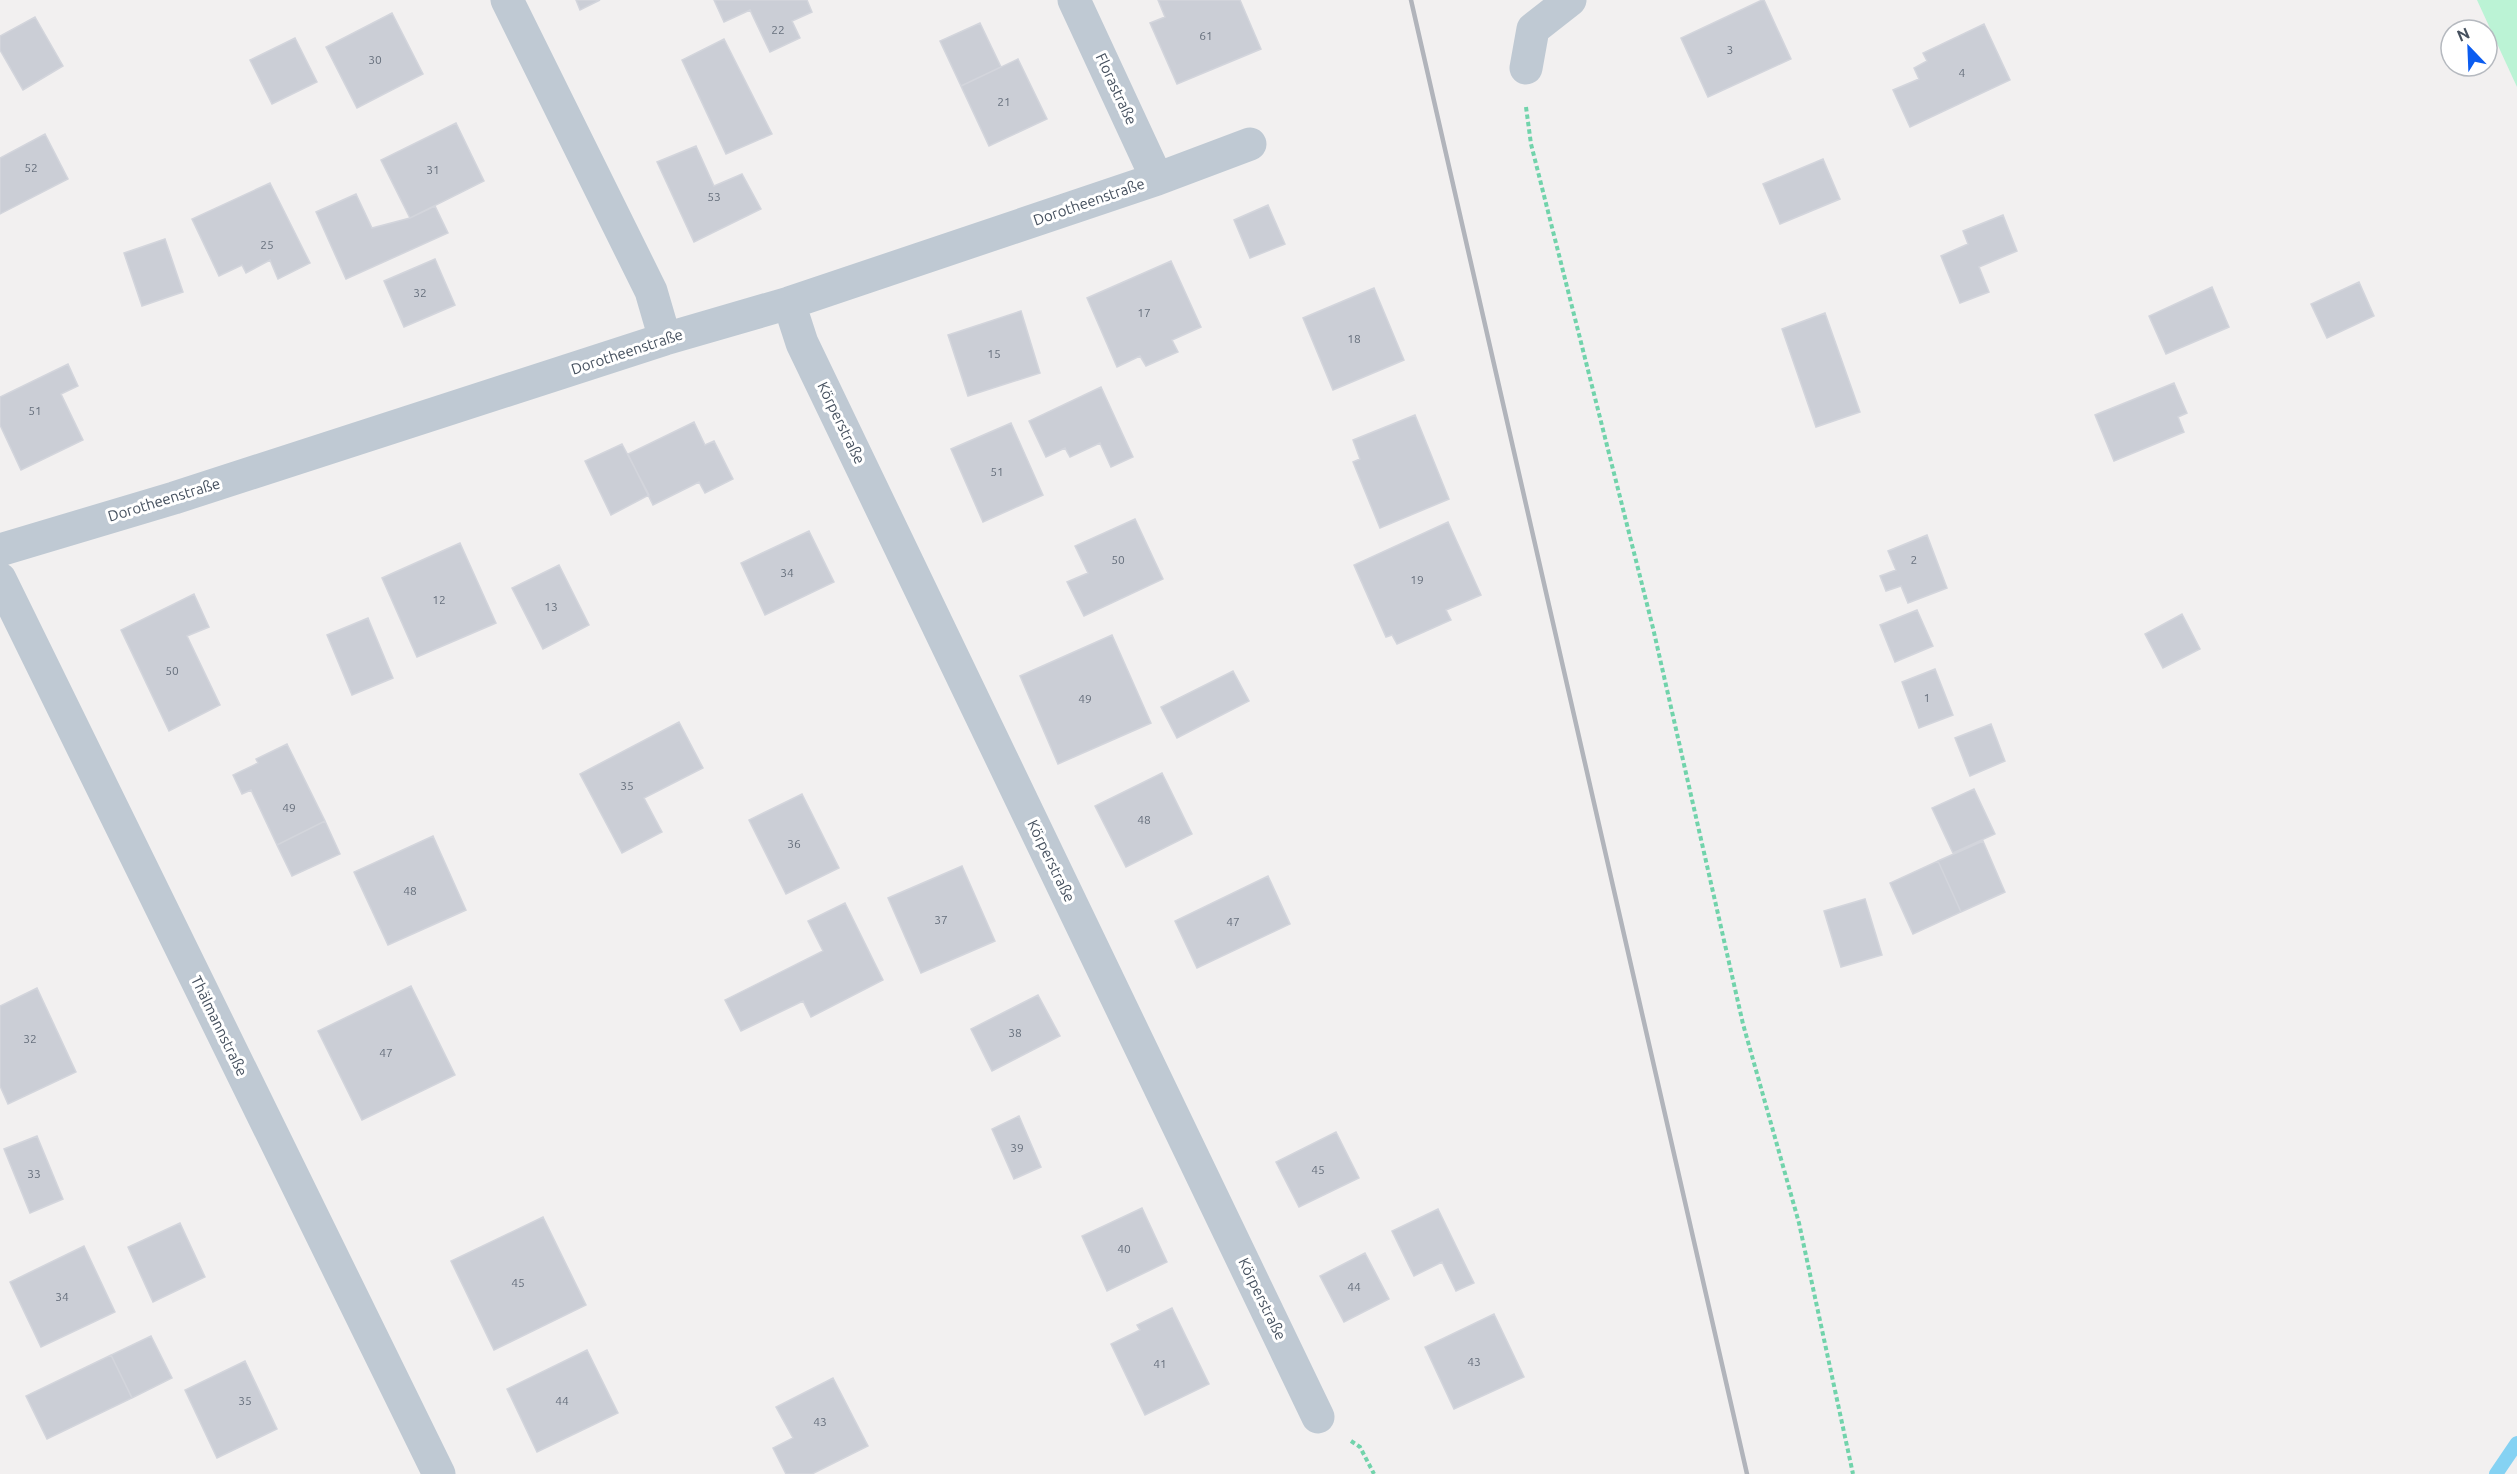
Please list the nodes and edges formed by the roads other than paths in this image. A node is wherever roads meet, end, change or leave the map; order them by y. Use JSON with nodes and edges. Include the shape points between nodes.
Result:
{"nodes":[{"id":1,"x":507,"y":0,"type":"edge"},
{"id":2,"x":1074,"y":0,"type":"edge"},
{"id":3,"x":1570,"y":0,"type":"edge"},
{"id":4,"x":1526,"y":68,"type":"road end"},
{"id":5,"x":1250,"y":144,"type":"dead end"},
{"id":6,"x":1157,"y":179,"type":"junction"},
{"id":7,"x":789,"y":303,"type":"junction"},
{"id":8,"x":665,"y":339,"type":"junction"},
{"id":9,"x":0,"y":550,"type":"edge"},
{"id":10,"x":0,"y":579,"type":"edge"},
{"id":11,"x":1318,"y":1417,"type":"dead end"},
{"id":12,"x":438,"y":1474,"type":"edge"}],
"edges":[{"from":1,"to":8,"type":"street","via":[[651,291]]},
{"from":2,"to":6,"type":"street","name":"Florastraße"},
{"from":3,"to":4,"type":"street","via":[[1533,29]]},
{"from":5,"to":6,"type":"street","name":"Dorotheenstraße"},
{"from":6,"to":7,"type":"street","name":"Dorotheenstraße"},
{"from":7,"to":8,"type":"street","name":"Dorotheenstraße"},
{"from":7,"to":11,"type":"street","name":"Körperstraße","via":[[802,343]]},
{"from":8,"to":9,"type":"street","name":"Dorotheenstraße","via":[[174,498]]},
{"from":10,"to":12,"type":"street","name":"Thälmannstraße"}]}
